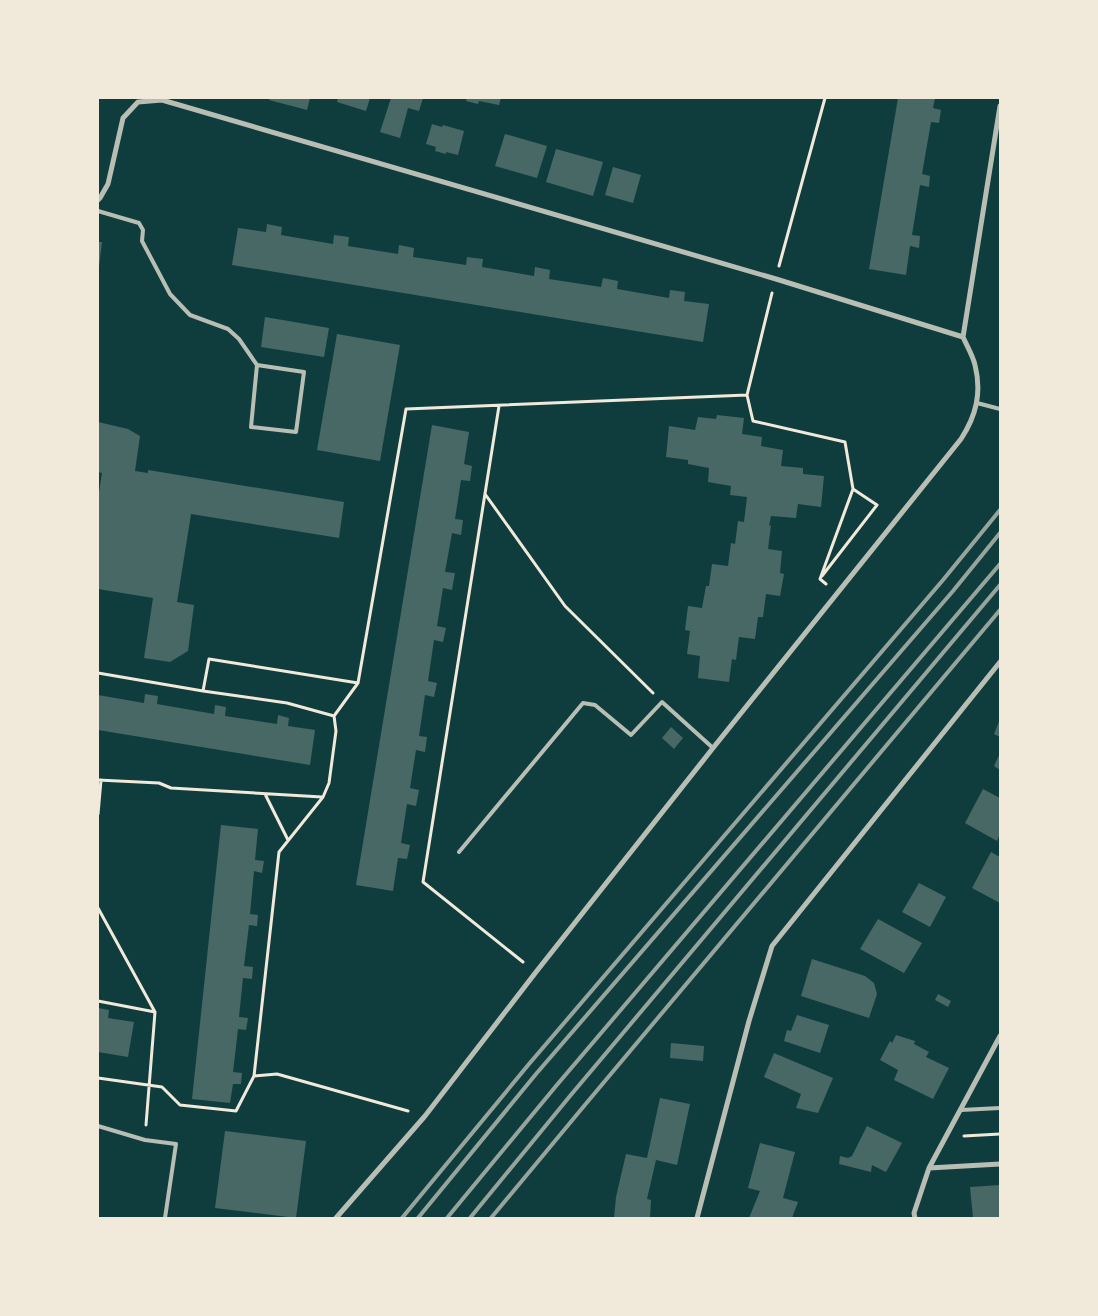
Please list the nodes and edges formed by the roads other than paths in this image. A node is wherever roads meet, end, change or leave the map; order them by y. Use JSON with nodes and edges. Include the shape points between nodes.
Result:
{"nodes":[{"id":1,"x":1000,"y":106,"type":"edge"},
{"id":2,"x":98,"y":200,"type":"edge"},
{"id":3,"x":98,"y":211,"type":"edge"},
{"id":4,"x":963,"y":337,"type":"junction"},
{"id":5,"x":257,"y":366,"type":"junction"},
{"id":6,"x":977,"y":403,"type":"junction"},
{"id":7,"x":1000,"y":409,"type":"edge"},
{"id":8,"x":1000,"y":662,"type":"edge"},
{"id":9,"x":713,"y":748,"type":"junction"},
{"id":10,"x":459,"y":852,"type":"dead end"},
{"id":11,"x":1000,"y":1036,"type":"edge"},
{"id":12,"x":1000,"y":1108,"type":"edge"},
{"id":13,"x":960,"y":1110,"type":"junction"},
{"id":14,"x":98,"y":1126,"type":"edge"},
{"id":15,"x":1000,"y":1164,"type":"edge"},
{"id":16,"x":929,"y":1168,"type":"junction"},
{"id":17,"x":165,"y":1218,"type":"edge"},
{"id":18,"x":336,"y":1218,"type":"edge"},
{"id":19,"x":697,"y":1218,"type":"edge"},
{"id":20,"x":915,"y":1218,"type":"edge"}],
"edges":[{"from":1,"to":4,"type":"street"},
{"from":2,"to":4,"type":"street","via":[[108,184],[123,118],[138,102],[162,100],[776,279]]},
{"from":3,"to":5,"type":"lane","via":[[139,223],[143,230],[142,242],[170,294],[190,315],[228,330],[239,339]]},
{"from":4,"to":6,"type":"street","via":[[975,364]]},
{"from":5,"to":5,"type":"lane","via":[[251,427],[296,432],[304,372]]},
{"from":6,"to":7,"type":"lane"},
{"from":6,"to":9,"type":"street","via":[[971,425],[961,439]]},
{"from":8,"to":19,"type":"street","via":[[772,946]]},
{"from":9,"to":10,"type":"lane","via":[[662,702],[631,735],[595,705],[583,704]]},
{"from":9,"to":18,"type":"street","via":[[425,1116]]},
{"from":11,"to":13,"type":"street"},
{"from":12,"to":13,"type":"lane"},
{"from":13,"to":16,"type":"street"},
{"from":14,"to":17,"type":"lane","via":[[145,1140],[176,1144]]},
{"from":15,"to":16,"type":"street"},
{"from":16,"to":20,"type":"street"}]}
